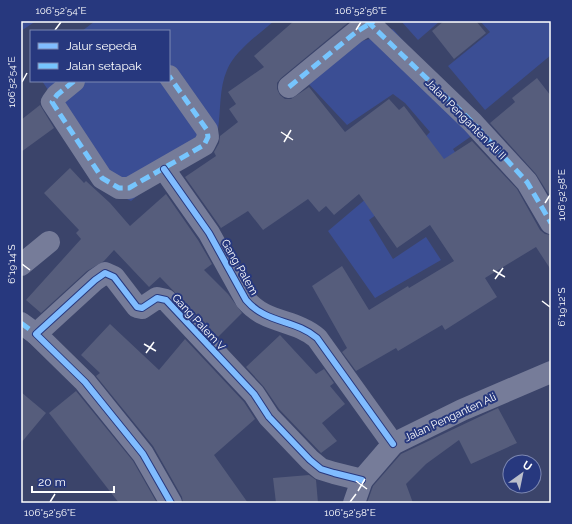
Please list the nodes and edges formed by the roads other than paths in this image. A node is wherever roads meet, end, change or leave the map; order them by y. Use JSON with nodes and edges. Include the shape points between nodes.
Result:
{"nodes":[{"id":1,"x":370,"y":22,"type":"edge"},
{"id":2,"x":170,"y":77,"type":"edge"},
{"id":3,"x":73,"y":82,"type":"edge"},
{"id":4,"x":288,"y":87,"type":"dead end"},
{"id":5,"x":164,"y":169,"type":"junction"},
{"id":6,"x":551,"y":223,"type":"edge"},
{"id":7,"x":49,"y":242,"type":"dead end"},
{"id":8,"x":21,"y":265,"type":"edge"},
{"id":9,"x":28,"y":329,"type":"edge"},
{"id":10,"x":551,"y":372,"type":"edge"},
{"id":11,"x":393,"y":444,"type":"junction"},
{"id":12,"x":362,"y":480,"type":"junction"},
{"id":13,"x":171,"y":503,"type":"edge"},
{"id":14,"x":354,"y":503,"type":"edge"}],
"edges":[{"from":1,"to":4,"type":"street"},
{"from":1,"to":6,"type":"street","name":"Jalan Penganten Ali II","via":[[472,122],[527,182]]},
{"from":2,"to":5,"type":"street","via":[[207,130],[208,137],[204,146]]},
{"from":3,"to":5,"type":"street","via":[[57,94],[52,102],[102,178],[119,188],[129,188]]},
{"from":5,"to":11,"type":"street","name":"Gang Palem","via":[[208,233],[246,300],[254,309],[273,319],[309,331],[317,338]]},
{"from":7,"to":8,"type":"street"},
{"from":9,"to":12,"type":"street","name":"Gang Palem V","via":[[105,274],[112,275],[137,307],[142,308],[157,298],[166,300],[254,394],[269,417],[310,460],[321,469]]},
{"from":9,"to":13,"type":"street","name":"Gang Palem V","via":[[84,382],[143,454]]},
{"from":10,"to":11,"type":"street","name":"Jalan Penganten Ali","via":[[462,410]]},
{"from":11,"to":12,"type":"street","name":"Jalan Penganten Ali"},
{"from":12,"to":14,"type":"street","name":"Jalan Penganten Ali"}]}
